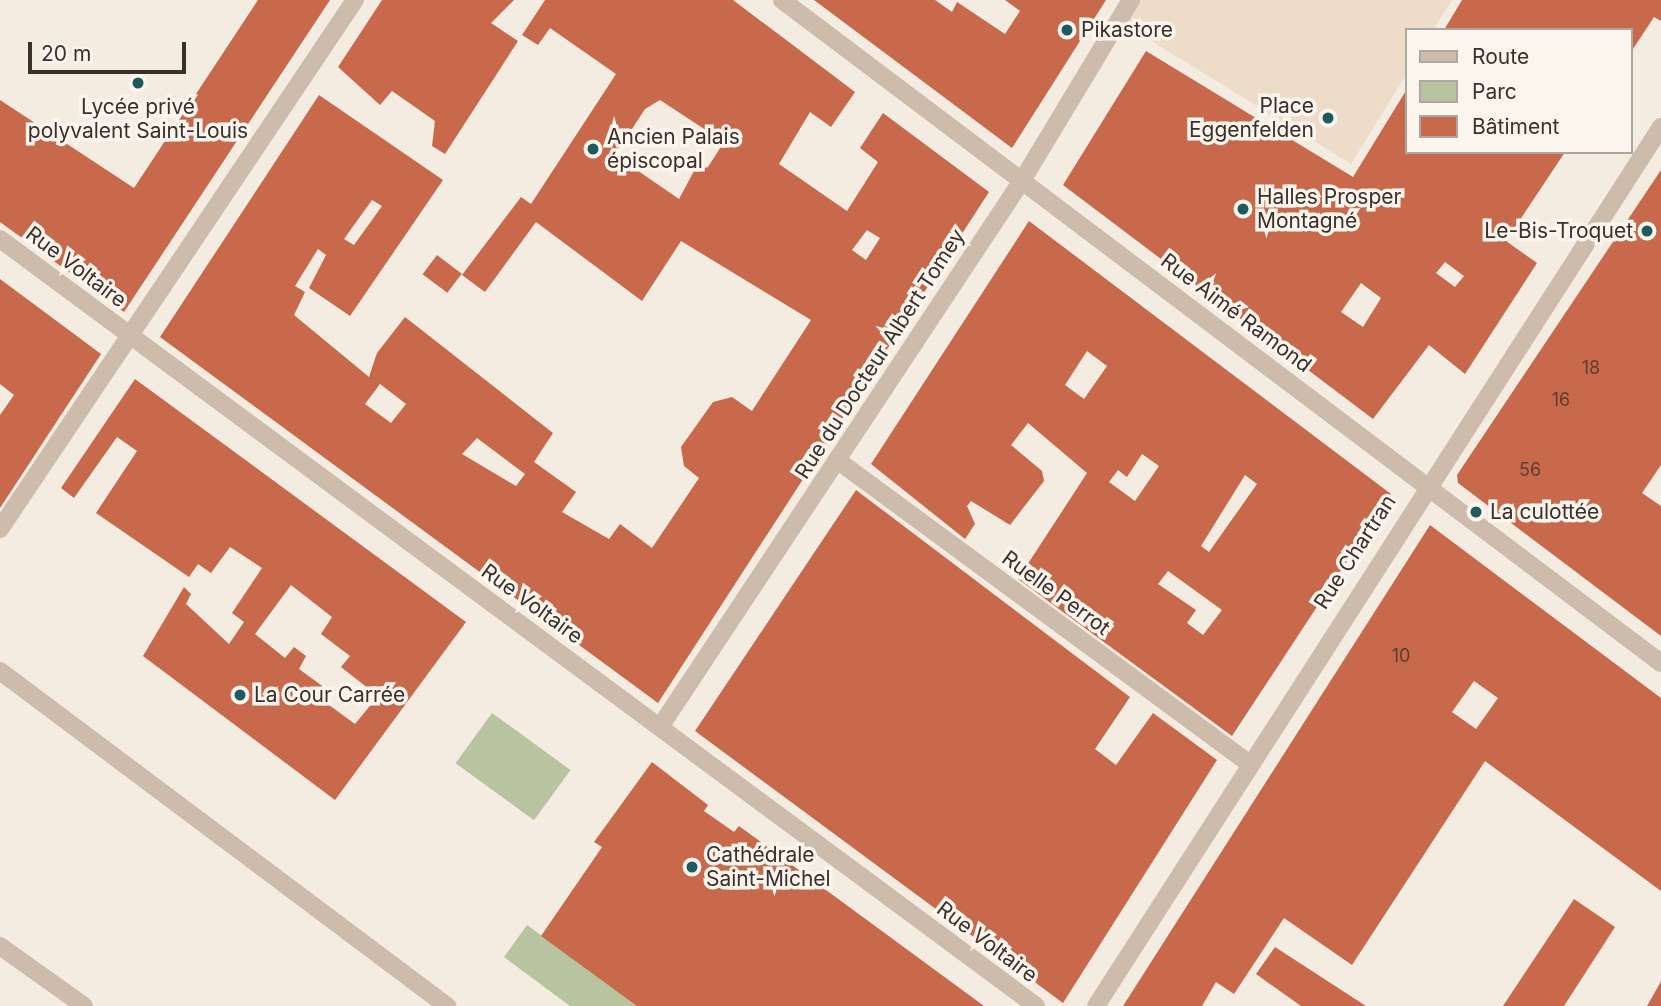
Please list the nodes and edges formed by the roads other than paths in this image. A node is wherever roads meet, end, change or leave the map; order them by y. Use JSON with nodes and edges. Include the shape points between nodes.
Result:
{"nodes":[{"id":1,"x":355,"y":0,"type":"edge"},
{"id":2,"x":782,"y":0,"type":"edge"},
{"id":3,"x":1131,"y":0,"type":"edge"},
{"id":4,"x":1661,"y":127,"type":"edge"},
{"id":5,"x":1023,"y":179,"type":"junction"},
{"id":6,"x":0,"y":239,"type":"edge"},
{"id":7,"x":132,"y":337,"type":"junction"},
{"id":8,"x":837,"y":460,"type":"junction"},
{"id":9,"x":1425,"y":485,"type":"junction"},
{"id":10,"x":0,"y":529,"type":"edge"},
{"id":11,"x":1661,"y":663,"type":"edge"},
{"id":12,"x":0,"y":671,"type":"edge"},
{"id":13,"x":660,"y":727,"type":"junction"},
{"id":14,"x":1247,"y":762,"type":"junction"},
{"id":15,"x":0,"y":946,"type":"edge"},
{"id":16,"x":84,"y":1006,"type":"edge"},
{"id":17,"x":447,"y":1006,"type":"edge"},
{"id":18,"x":1036,"y":1006,"type":"edge"},
{"id":19,"x":1096,"y":1006,"type":"edge"}],
"edges":[{"from":1,"to":7,"type":"street"},
{"from":2,"to":5,"type":"street","name":"Rue Aimé Ramond"},
{"from":3,"to":5,"type":"street","name":"Rue du Docteur Albert Tomey"},
{"from":4,"to":9,"type":"street","name":"Rue Chartran"},
{"from":5,"to":8,"type":"street","name":"Rue du Docteur Albert Tomey"},
{"from":5,"to":9,"type":"street","name":"Rue Aimé Ramond"},
{"from":6,"to":7,"type":"street","name":"Rue Voltaire"},
{"from":7,"to":10,"type":"street"},
{"from":7,"to":13,"type":"street","name":"Rue Voltaire"},
{"from":8,"to":13,"type":"street","name":"Rue du Docteur Albert Tomey"},
{"from":8,"to":14,"type":"street","name":"Ruelle Perrot"},
{"from":9,"to":11,"type":"street","name":"Rue Aimé Ramond"},
{"from":9,"to":14,"type":"street","name":"Rue Chartran"},
{"from":12,"to":17,"type":"street"},
{"from":13,"to":18,"type":"street","name":"Rue Voltaire"},
{"from":14,"to":19,"type":"street","name":"Rue Chartran"},
{"from":15,"to":16,"type":"street"}]}
